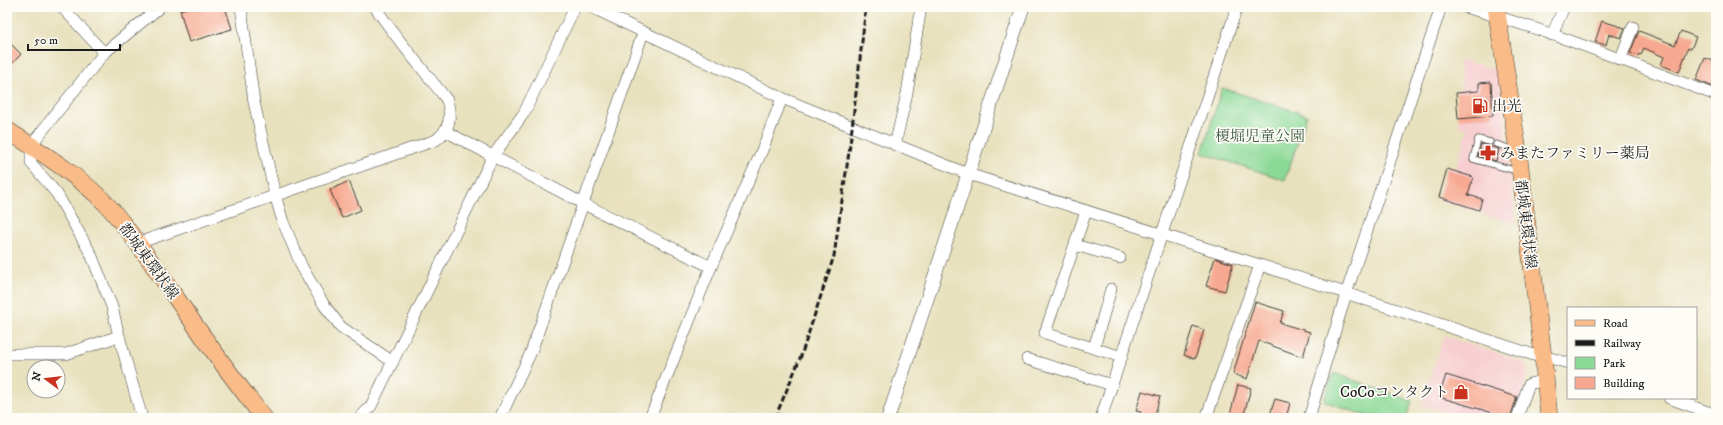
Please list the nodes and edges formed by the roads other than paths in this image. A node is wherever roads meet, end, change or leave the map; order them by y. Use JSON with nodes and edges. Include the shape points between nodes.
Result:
{"nodes":[{"id":1,"x":62,"y":7,"type":"edge"},
{"id":2,"x":160,"y":7,"type":"edge"},
{"id":3,"x":241,"y":7,"type":"edge"},
{"id":4,"x":375,"y":7,"type":"edge"},
{"id":5,"x":575,"y":7,"type":"edge"},
{"id":6,"x":591,"y":7,"type":"edge"},
{"id":7,"x":921,"y":7,"type":"edge"},
{"id":8,"x":1023,"y":7,"type":"edge"},
{"id":9,"x":1237,"y":7,"type":"edge"},
{"id":10,"x":1441,"y":7,"type":"edge"},
{"id":11,"x":1464,"y":7,"type":"edge"},
{"id":12,"x":1564,"y":7,"type":"edge"},
{"id":13,"x":1496,"y":11,"type":"edge"},
{"id":14,"x":1633,"y":27,"type":"dead end"},
{"id":15,"x":643,"y":32,"type":"junction"},
{"id":16,"x":1552,"y":35,"type":"junction"},
{"id":17,"x":104,"y":53,"type":"junction"},
{"id":18,"x":1620,"y":60,"type":"junction"},
{"id":19,"x":1716,"y":95,"type":"edge"},
{"id":20,"x":782,"y":98,"type":"junction"},
{"id":21,"x":7,"y":130,"type":"edge"},
{"id":22,"x":445,"y":131,"type":"junction"},
{"id":23,"x":1490,"y":142,"type":"dead end"},
{"id":24,"x":895,"y":144,"type":"junction"},
{"id":25,"x":1496,"y":144,"type":"dead end"},
{"id":26,"x":30,"y":145,"type":"junction"},
{"id":27,"x":1518,"y":151,"type":"junction"},
{"id":28,"x":493,"y":156,"type":"junction"},
{"id":29,"x":1520,"y":172,"type":"junction"},
{"id":30,"x":968,"y":174,"type":"junction"},
{"id":31,"x":275,"y":195,"type":"junction"},
{"id":32,"x":584,"y":204,"type":"junction"},
{"id":33,"x":1086,"y":211,"type":"junction"},
{"id":34,"x":1162,"y":235,"type":"junction"},
{"id":35,"x":138,"y":243,"type":"junction"},
{"id":36,"x":1075,"y":244,"type":"junction"},
{"id":37,"x":1120,"y":258,"type":"dead end"},
{"id":38,"x":1260,"y":265,"type":"junction"},
{"id":39,"x":711,"y":267,"type":"junction"},
{"id":40,"x":1111,"y":289,"type":"dead end"},
{"id":41,"x":1346,"y":294,"type":"junction"},
{"id":42,"x":119,"y":336,"type":"junction"},
{"id":43,"x":1094,"y":348,"type":"junction"},
{"id":44,"x":7,"y":354,"type":"edge"},
{"id":45,"x":1544,"y":356,"type":"junction"},
{"id":46,"x":1122,"y":357,"type":"junction"},
{"id":47,"x":1027,"y":359,"type":"dead end"},
{"id":48,"x":393,"y":362,"type":"junction"},
{"id":49,"x":1567,"y":363,"type":"edge"},
{"id":50,"x":1545,"y":380,"type":"junction"},
{"id":51,"x":1112,"y":385,"type":"junction"},
{"id":52,"x":1672,"y":399,"type":"edge"},
{"id":53,"x":1716,"y":414,"type":"edge"},
{"id":54,"x":142,"y":418,"type":"edge"},
{"id":55,"x":264,"y":418,"type":"edge"},
{"id":56,"x":360,"y":418,"type":"edge"},
{"id":57,"x":500,"y":418,"type":"edge"},
{"id":58,"x":650,"y":418,"type":"edge"},
{"id":59,"x":888,"y":418,"type":"edge"},
{"id":60,"x":1101,"y":418,"type":"edge"},
{"id":61,"x":1206,"y":418,"type":"edge"},
{"id":62,"x":1309,"y":418,"type":"edge"},
{"id":63,"x":1517,"y":418,"type":"edge"},
{"id":64,"x":1549,"y":418,"type":"edge"}],
"edges":[{"from":1,"to":17,"type":"street"},
{"from":2,"to":17,"type":"street"},
{"from":3,"to":31,"type":"street","via":[[254,102]]},
{"from":4,"to":22,"type":"street","via":[[408,53],[447,100],[450,118]]},
{"from":5,"to":28,"type":"street","via":[[524,113]]},
{"from":6,"to":15,"type":"street"},
{"from":7,"to":24,"type":"street","via":[[907,93]]},
{"from":8,"to":30,"type":"street"},
{"from":9,"to":34,"type":"street"},
{"from":10,"to":41,"type":"street"},
{"from":11,"to":13,"type":"street"},
{"from":12,"to":16,"type":"street"},
{"from":13,"to":16,"type":"street"},
{"from":13,"to":27,"type":"main road","name":"都城東環状線"},
{"from":14,"to":18,"type":"street"},
{"from":15,"to":20,"type":"street"},
{"from":15,"to":32,"type":"street"},
{"from":16,"to":18,"type":"street"},
{"from":17,"to":26,"type":"street"},
{"from":18,"to":19,"type":"street"},
{"from":20,"to":24,"type":"street"},
{"from":20,"to":39,"type":"street"},
{"from":21,"to":26,"type":"main road","name":"都城東環状線"},
{"from":22,"to":28,"type":"street"},
{"from":22,"to":31,"type":"street","via":[[436,140]]},
{"from":23,"to":29,"type":"lane","via":[[1478,139],[1473,159]]},
{"from":24,"to":30,"type":"street"},
{"from":25,"to":27,"type":"lane"},
{"from":26,"to":35,"type":"main road","name":"都城東環状線","via":[[108,206]]},
{"from":26,"to":42,"type":"street","via":[[31,163],[57,194],[91,254],[112,307]]},
{"from":27,"to":29,"type":"main road","name":"都城東環状線"},
{"from":28,"to":32,"type":"street"},
{"from":28,"to":48,"type":"street"},
{"from":29,"to":45,"type":"main road","name":"都城東環状線"},
{"from":30,"to":33,"type":"street"},
{"from":30,"to":59,"type":"street"},
{"from":31,"to":35,"type":"street"},
{"from":31,"to":48,"type":"street","via":[[302,267],[324,306],[341,327]]},
{"from":32,"to":39,"type":"street"},
{"from":32,"to":57,"type":"street","via":[[532,352]]},
{"from":33,"to":34,"type":"street"},
{"from":33,"to":36,"type":"street"},
{"from":34,"to":38,"type":"street"},
{"from":34,"to":46,"type":"street"},
{"from":35,"to":55,"type":"main road","name":"都城東環状線","via":[[230,376]]},
{"from":36,"to":37,"type":"street"},
{"from":36,"to":43,"type":"street","via":[[1045,333]]},
{"from":38,"to":41,"type":"street"},
{"from":38,"to":61,"type":"street"},
{"from":39,"to":58,"type":"street"},
{"from":40,"to":43,"type":"street"},
{"from":41,"to":45,"type":"street","via":[[1537,356]]},
{"from":41,"to":62,"type":"street"},
{"from":42,"to":44,"type":"street","via":[[66,354]]},
{"from":42,"to":54,"type":"street"},
{"from":43,"to":46,"type":"street"},
{"from":45,"to":49,"type":"street"},
{"from":45,"to":50,"type":"main road","name":"都城東環状線"},
{"from":46,"to":51,"type":"street"},
{"from":47,"to":51,"type":"street"},
{"from":48,"to":56,"type":"street","via":[[371,406]]},
{"from":50,"to":63,"type":"street","via":[[1529,384]]},
{"from":50,"to":64,"type":"main road","name":"都城東環状線"},
{"from":51,"to":60,"type":"street"},
{"from":52,"to":53,"type":"street"}]}
